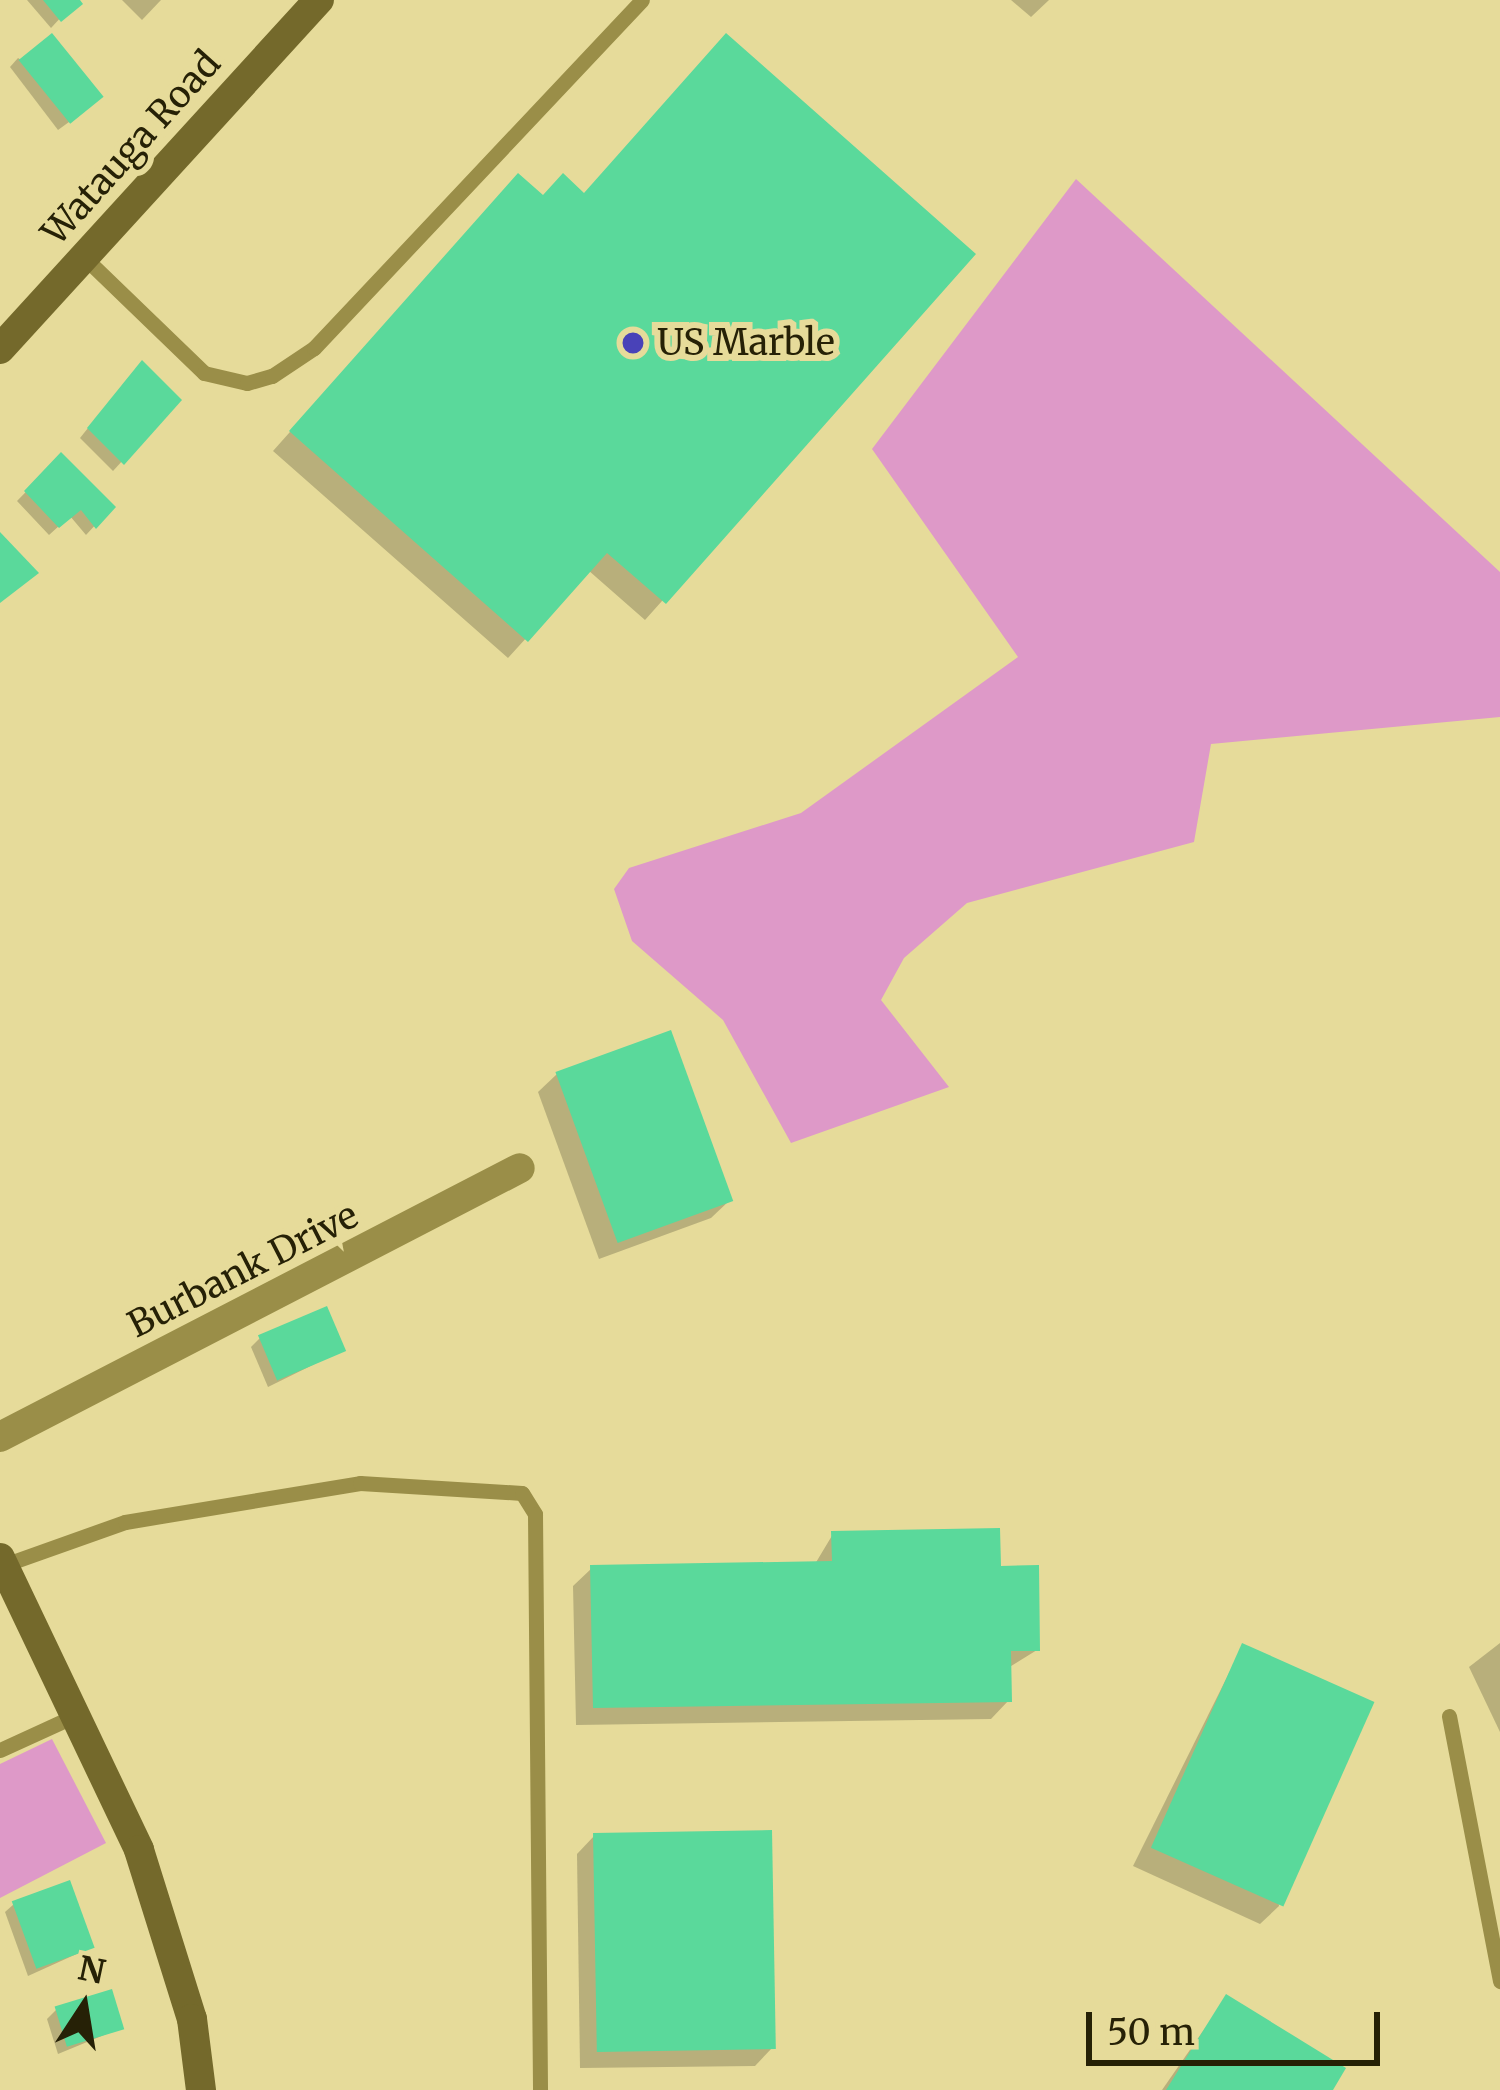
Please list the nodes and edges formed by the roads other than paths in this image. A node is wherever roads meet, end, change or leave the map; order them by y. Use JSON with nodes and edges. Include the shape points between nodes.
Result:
{"nodes":[{"id":1,"x":319,"y":0,"type":"edge"},
{"id":2,"x":642,"y":0,"type":"edge"},
{"id":3,"x":84,"y":257,"type":"junction"},
{"id":4,"x":0,"y":349,"type":"edge"},
{"id":5,"x":520,"y":1168,"type":"dead end"},
{"id":6,"x":0,"y":1437,"type":"edge"},
{"id":7,"x":2,"y":1561,"type":"edge"},
{"id":8,"x":1449,"y":1716,"type":"dead end"},
{"id":9,"x":71,"y":1717,"type":"junction"},
{"id":10,"x":0,"y":1750,"type":"edge"},
{"id":11,"x":1500,"y":1981,"type":"edge"},
{"id":12,"x":201,"y":2090,"type":"edge"},
{"id":13,"x":540,"y":2090,"type":"edge"}],
"edges":[{"from":1,"to":3,"type":"street","name":"Watauga Road"},
{"from":2,"to":3,"type":"lane","via":[[314,347],[272,376],[247,383],[204,373]]},
{"from":3,"to":4,"type":"street","name":"Watauga Road"},
{"from":5,"to":6,"type":"street","name":"Burbank Drive"},
{"from":7,"to":9,"type":"street"},
{"from":7,"to":13,"type":"lane","via":[[125,1522],[360,1483],[522,1492],[536,1514]]},
{"from":8,"to":11,"type":"lane"},
{"from":9,"to":10,"type":"lane"},
{"from":9,"to":12,"type":"street","via":[[139,1850],[192,2019]]}]}
